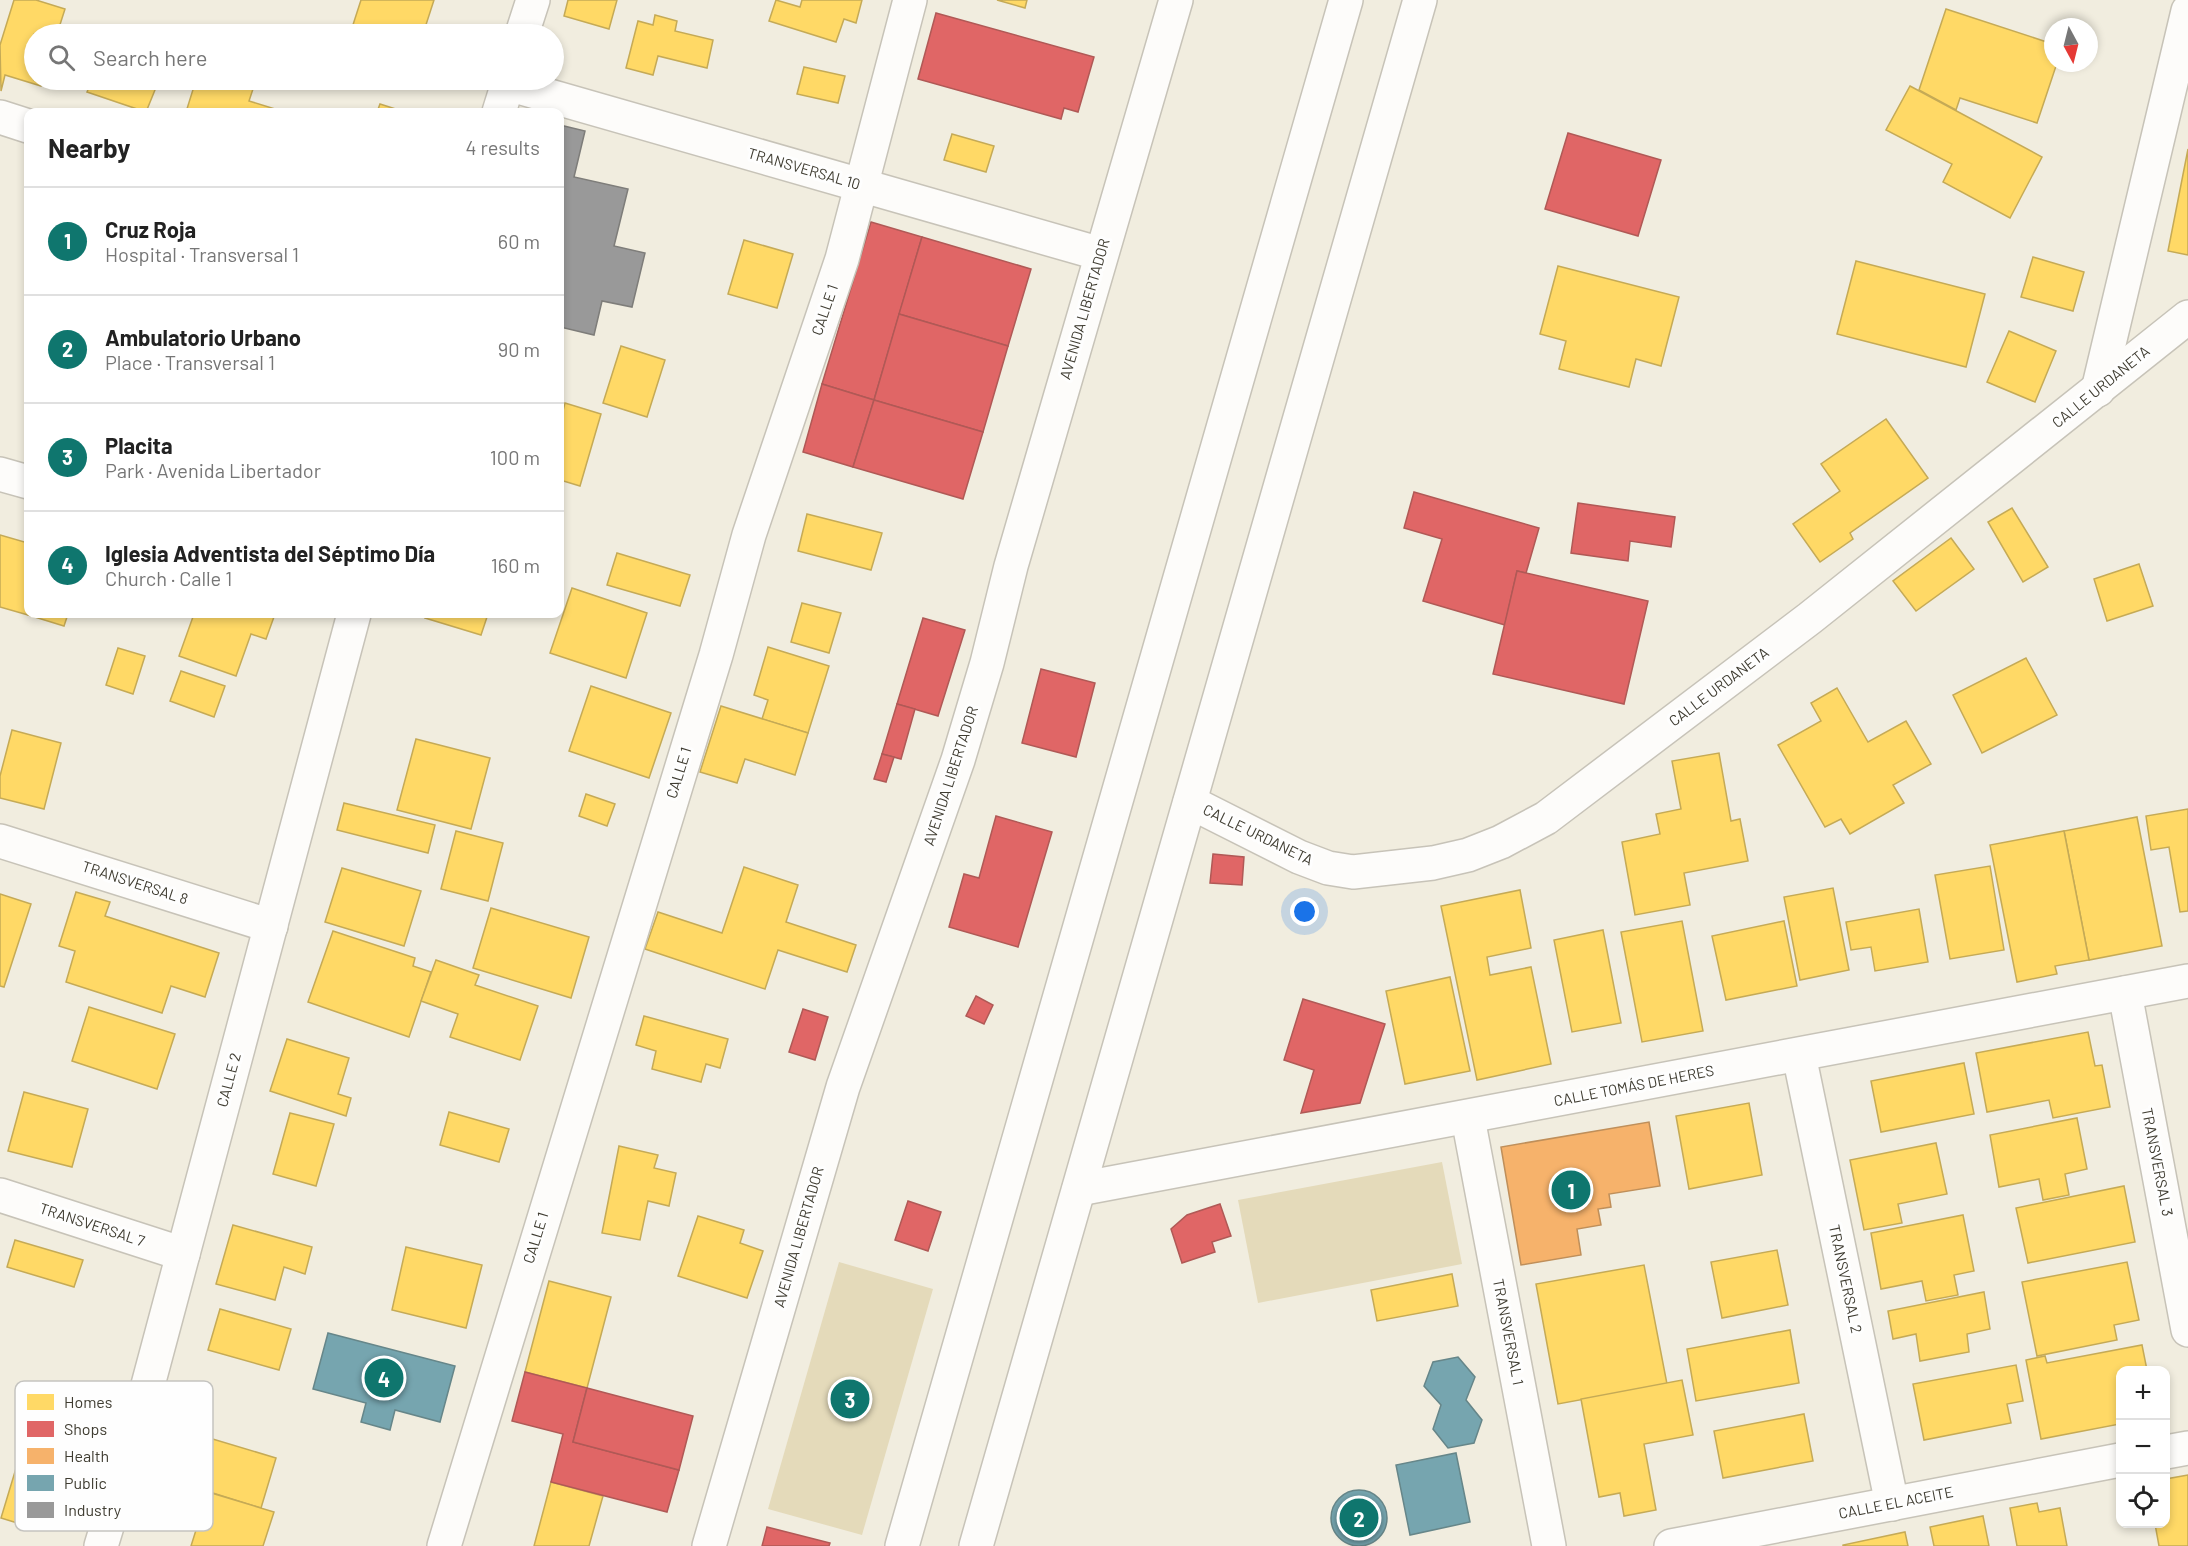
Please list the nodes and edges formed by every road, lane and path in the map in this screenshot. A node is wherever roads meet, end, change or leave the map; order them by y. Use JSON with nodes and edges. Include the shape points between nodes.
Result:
{"nodes":[{"id":1,"x":532,"y":0,"type":"edge"},
{"id":2,"x":910,"y":0,"type":"edge"},
{"id":3,"x":1176,"y":0,"type":"edge"},
{"id":4,"x":1346,"y":0,"type":"edge"},
{"id":5,"x":1420,"y":0,"type":"edge"},
{"id":6,"x":2188,"y":11,"type":"edge"},
{"id":7,"x":525,"y":24,"type":"edge"},
{"id":8,"x":505,"y":92,"type":"edge"},
{"id":9,"x":0,"y":117,"type":"edge"},
{"id":10,"x":24,"y":125,"type":"edge"},
{"id":11,"x":861,"y":185,"type":"junction"},
{"id":12,"x":1101,"y":254,"type":"junction"},
{"id":13,"x":2188,"y":317,"type":"edge"},
{"id":14,"x":2098,"y":390,"type":"junction"},
{"id":15,"x":0,"y":474,"type":"edge"},
{"id":16,"x":24,"y":481,"type":"edge"},
{"id":17,"x":353,"y":618,"type":"edge"},
{"id":18,"x":1190,"y":802,"type":"junction"},
{"id":19,"x":0,"y":841,"type":"edge"},
{"id":20,"x":271,"y":926,"type":"junction"},
{"id":21,"x":2188,"y":981,"type":"edge"},
{"id":22,"x":2125,"y":993,"type":"junction"},
{"id":23,"x":1799,"y":1055,"type":"junction"},
{"id":24,"x":1468,"y":1118,"type":"junction"},
{"id":25,"x":1079,"y":1189,"type":"junction"},
{"id":26,"x":0,"y":1195,"type":"edge"},
{"id":27,"x":183,"y":1254,"type":"junction"},
{"id":28,"x":2188,"y":1330,"type":"edge"},
{"id":29,"x":147,"y":1381,"type":"edge"},
{"id":30,"x":2188,"y":1448,"type":"edge"},
{"id":31,"x":2170,"y":1451,"type":"edge"},
{"id":32,"x":2116,"y":1461,"type":"edge"},
{"id":33,"x":1892,"y":1504,"type":"junction"},
{"id":34,"x":105,"y":1531,"type":"edge"},
{"id":35,"x":101,"y":1546,"type":"edge"},
{"id":36,"x":444,"y":1546,"type":"edge"},
{"id":37,"x":710,"y":1546,"type":"edge"},
{"id":38,"x":902,"y":1546,"type":"edge"},
{"id":39,"x":976,"y":1546,"type":"edge"},
{"id":40,"x":1549,"y":1546,"type":"edge"},
{"id":41,"x":1671,"y":1546,"type":"edge"}],
"edges":[{"from":1,"to":7,"type":"street"},
{"from":2,"to":11,"type":"street","name":"CALLE 1"},
{"from":3,"to":12,"type":"street","name":"AVENIDA LIBERTADOR"},
{"from":4,"to":38,"type":"street"},
{"from":5,"to":18,"type":"street"},
{"from":6,"to":14,"type":"street"},
{"from":8,"to":11,"type":"street","name":"TRANSVERSAL 10"},
{"from":9,"to":10,"type":"street"},
{"from":11,"to":12,"type":"street","name":"TRANSVERSAL 10"},
{"from":11,"to":36,"type":"street","name":"CALLE 1","via":[[842,260],[749,535],[716,655]]},
{"from":12,"to":37,"type":"street","name":"AVENIDA LIBERTADOR","via":[[958,760],[843,1087]]},
{"from":13,"to":14,"type":"street","name":"CALLE URDANETA"},
{"from":14,"to":18,"type":"street","name":"CALLE URDANETA","via":[[1801,625],[1546,818],[1501,842],[1433,863],[1353,872],[1299,857]]},
{"from":15,"to":16,"type":"street"},
{"from":17,"to":20,"type":"street","name":"CALLE 2"},
{"from":18,"to":25,"type":"street"},
{"from":19,"to":20,"type":"street","name":"TRANSVERSAL 8"},
{"from":20,"to":27,"type":"street","name":"CALLE 2"},
{"from":21,"to":22,"type":"street","name":"CALLE TOMÁS DE HERES"},
{"from":22,"to":23,"type":"street","name":"CALLE TOMÁS DE HERES"},
{"from":22,"to":28,"type":"street","name":"TRANSVERSAL 3"},
{"from":23,"to":24,"type":"street","name":"CALLE TOMÁS DE HERES"},
{"from":23,"to":33,"type":"street","name":"TRANSVERSAL 2"},
{"from":24,"to":25,"type":"street","name":"CALLE TOMÁS DE HERES"},
{"from":24,"to":40,"type":"street","name":"TRANSVERSAL 1"},
{"from":25,"to":39,"type":"street"},
{"from":26,"to":27,"type":"street","name":"TRANSVERSAL 7"},
{"from":27,"to":29,"type":"street","name":"CALLE 2"},
{"from":30,"to":31,"type":"street"},
{"from":32,"to":33,"type":"street","name":"CALLE EL ACEITE"},
{"from":33,"to":41,"type":"street","name":"CALLE EL ACEITE"},
{"from":34,"to":35,"type":"street","name":"CALLE 2"}]}
